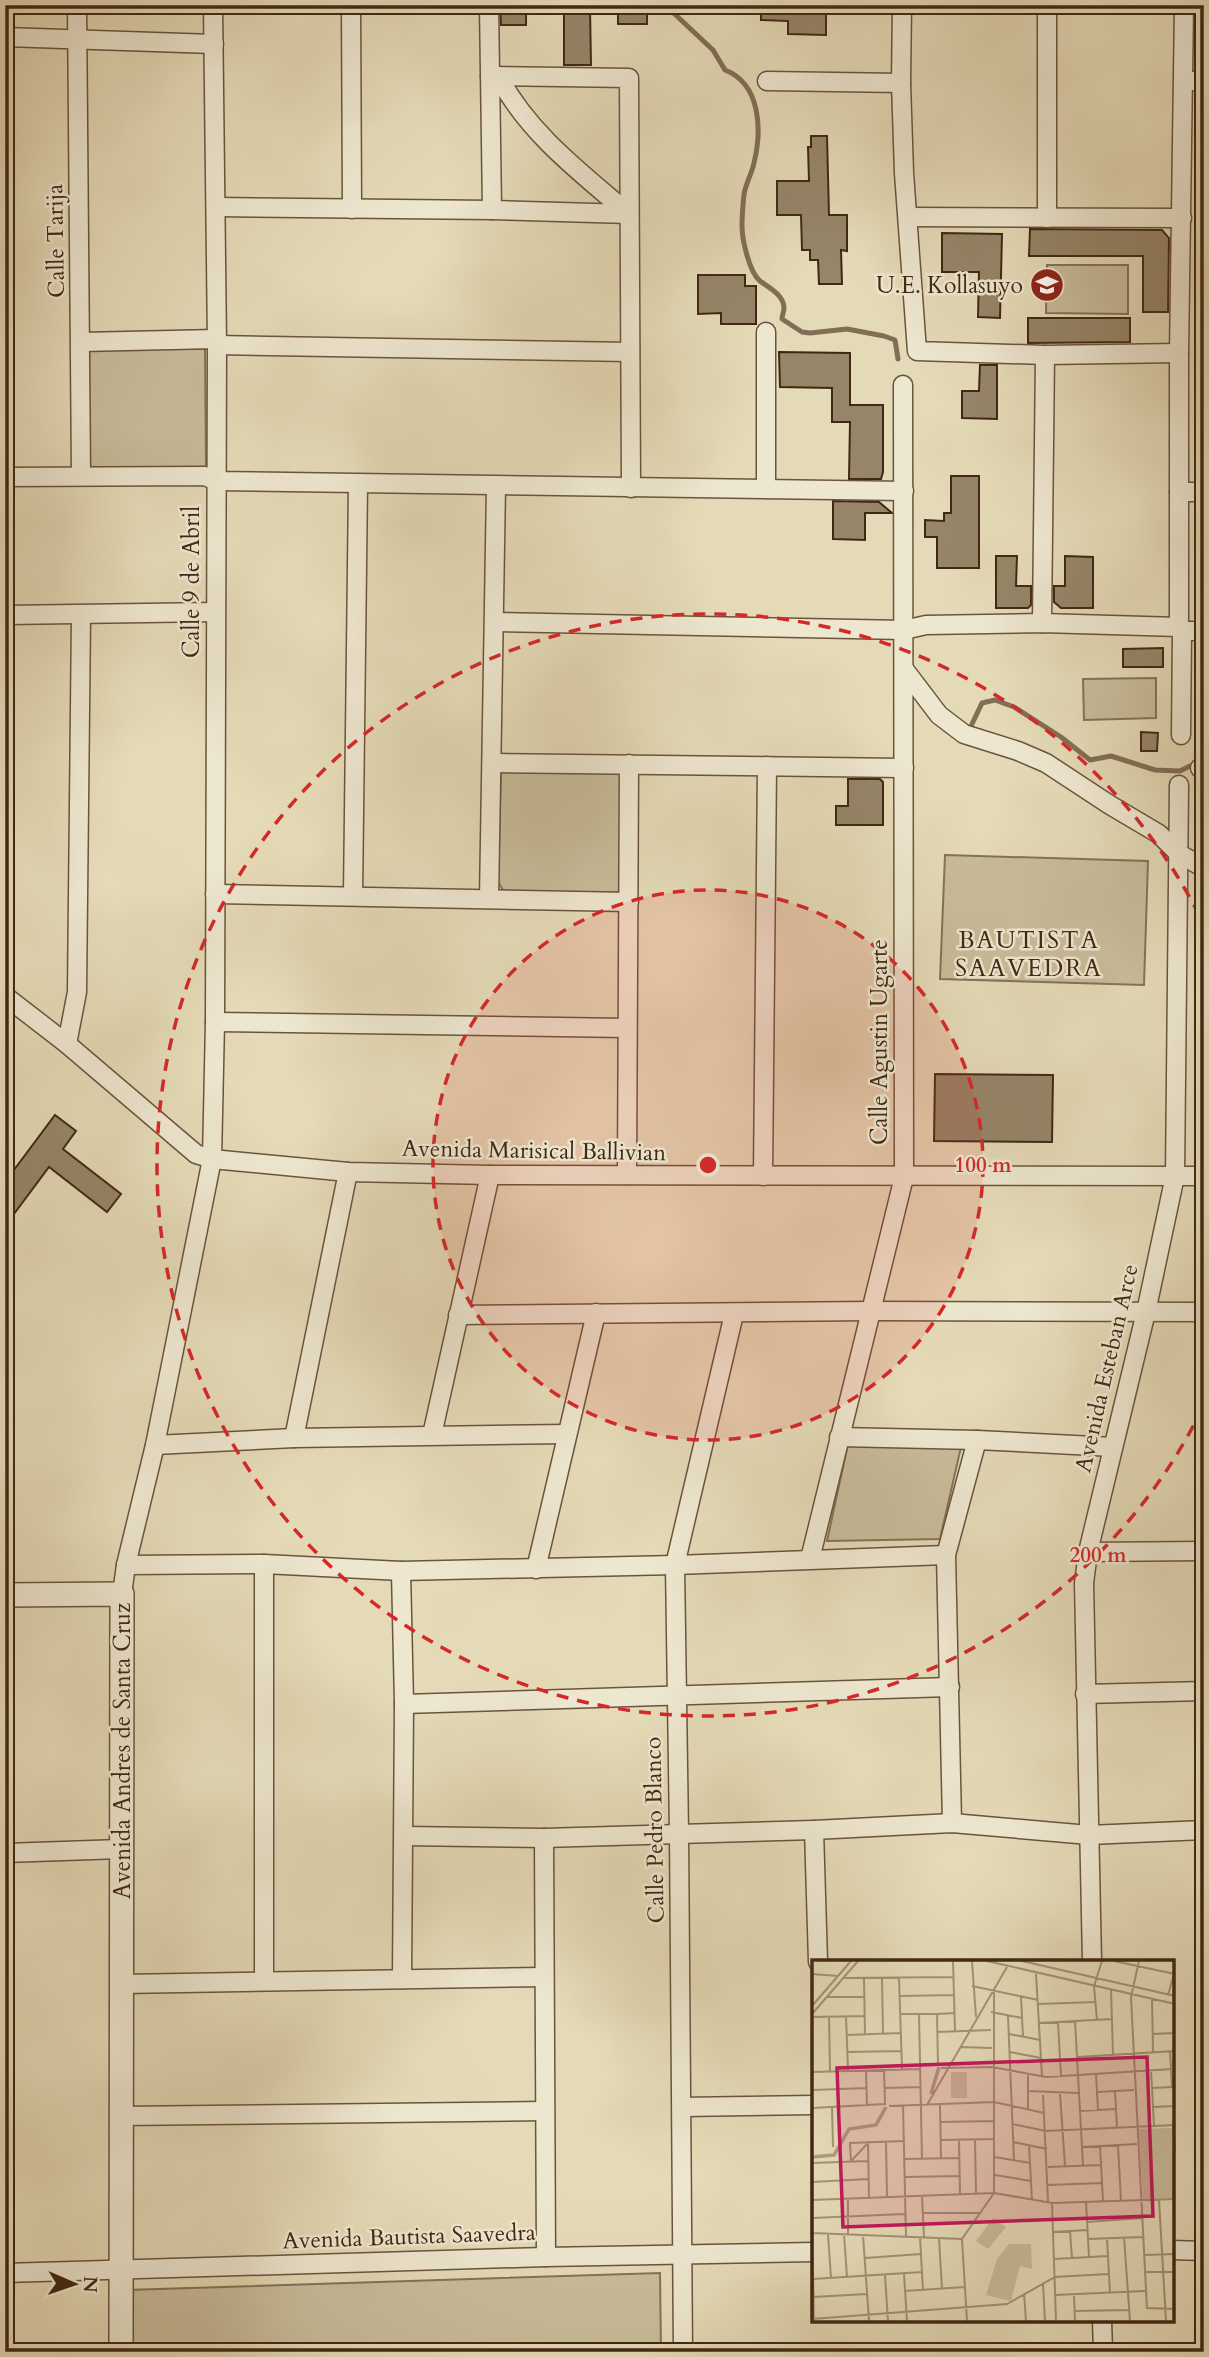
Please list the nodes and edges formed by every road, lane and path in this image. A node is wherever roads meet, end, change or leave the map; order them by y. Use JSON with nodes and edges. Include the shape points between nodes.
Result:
{"nodes":[{"id":1,"x":77,"y":5,"type":"edge"},
{"id":2,"x":213,"y":5,"type":"edge"},
{"id":3,"x":351,"y":5,"type":"edge"},
{"id":4,"x":489,"y":5,"type":"edge"},
{"id":5,"x":902,"y":5,"type":"edge"},
{"id":6,"x":1048,"y":5,"type":"edge"},
{"id":7,"x":1184,"y":5,"type":"edge"},
{"id":8,"x":5,"y":37,"type":"edge"},
{"id":9,"x":77,"y":39,"type":"junction"},
{"id":10,"x":214,"y":44,"type":"junction"},
{"id":11,"x":494,"y":76,"type":"junction"},
{"id":12,"x":767,"y":81,"type":"dead end"},
{"id":13,"x":1184,"y":81,"type":"junction"},
{"id":14,"x":1204,"y":81,"type":"edge"},
{"id":15,"x":901,"y":83,"type":"junction"},
{"id":16,"x":216,"y":207,"type":"junction"},
{"id":17,"x":352,"y":209,"type":"junction"},
{"id":18,"x":492,"y":210,"type":"junction"},
{"id":19,"x":629,"y":214,"type":"junction"},
{"id":20,"x":909,"y":218,"type":"junction"},
{"id":21,"x":1047,"y":218,"type":"junction"},
{"id":22,"x":1182,"y":218,"type":"junction"},
{"id":23,"x":766,"y":332,"type":"dead end"},
{"id":24,"x":81,"y":341,"type":"junction"},
{"id":25,"x":217,"y":342,"type":"junction"},
{"id":26,"x":630,"y":352,"type":"junction"},
{"id":27,"x":1179,"y":353,"type":"junction"},
{"id":28,"x":1045,"y":355,"type":"junction"},
{"id":29,"x":903,"y":385,"type":"dead end"},
{"id":30,"x":81,"y":475,"type":"junction"},
{"id":31,"x":5,"y":477,"type":"edge"},
{"id":32,"x":215,"y":481,"type":"junction"},
{"id":33,"x":358,"y":484,"type":"junction"},
{"id":34,"x":496,"y":486,"type":"junction"},
{"id":35,"x":631,"y":488,"type":"junction"},
{"id":36,"x":766,"y":488,"type":"junction"},
{"id":37,"x":904,"y":491,"type":"junction"},
{"id":38,"x":1179,"y":492,"type":"junction"},
{"id":39,"x":1204,"y":492,"type":"edge"},
{"id":40,"x":215,"y":612,"type":"junction"},
{"id":41,"x":5,"y":615,"type":"edge"},
{"id":42,"x":81,"y":615,"type":"junction"},
{"id":43,"x":495,"y":622,"type":"junction"},
{"id":44,"x":1042,"y":623,"type":"junction"},
{"id":45,"x":1180,"y":629,"type":"junction"},
{"id":46,"x":904,"y":630,"type":"junction"},
{"id":47,"x":1204,"y":631,"type":"edge"},
{"id":48,"x":904,"y":669,"type":"junction"},
{"id":49,"x":1181,"y":735,"type":"dead end"},
{"id":50,"x":492,"y":763,"type":"junction"},
{"id":51,"x":629,"y":764,"type":"junction"},
{"id":52,"x":766,"y":766,"type":"junction"},
{"id":53,"x":904,"y":768,"type":"junction"},
{"id":54,"x":1179,"y":785,"type":"dead end"},
{"id":55,"x":1178,"y":853,"type":"junction"},
{"id":56,"x":1204,"y":868,"type":"edge"},
{"id":57,"x":215,"y":894,"type":"junction"},
{"id":58,"x":354,"y":896,"type":"junction"},
{"id":59,"x":489,"y":899,"type":"junction"},
{"id":60,"x":629,"y":902,"type":"junction"},
{"id":61,"x":5,"y":996,"type":"edge"},
{"id":62,"x":215,"y":1022,"type":"junction"},
{"id":63,"x":626,"y":1028,"type":"junction"},
{"id":64,"x":67,"y":1044,"type":"junction"},
{"id":65,"x":212,"y":1159,"type":"junction"},
{"id":66,"x":348,"y":1172,"type":"junction"},
{"id":67,"x":490,"y":1175,"type":"junction"},
{"id":68,"x":627,"y":1175,"type":"junction"},
{"id":69,"x":764,"y":1176,"type":"junction"},
{"id":70,"x":1175,"y":1176,"type":"junction"},
{"id":71,"x":1204,"y":1176,"type":"edge"},
{"id":72,"x":904,"y":1177,"type":"junction"},
{"id":73,"x":871,"y":1311,"type":"junction"},
{"id":74,"x":1146,"y":1312,"type":"junction"},
{"id":75,"x":1204,"y":1312,"type":"edge"},
{"id":76,"x":596,"y":1313,"type":"junction"},
{"id":77,"x":734,"y":1314,"type":"junction"},
{"id":78,"x":458,"y":1315,"type":"junction"},
{"id":79,"x":567,"y":1434,"type":"junction"},
{"id":80,"x":432,"y":1435,"type":"junction"},
{"id":81,"x":839,"y":1437,"type":"junction"},
{"id":82,"x":294,"y":1438,"type":"junction"},
{"id":83,"x":977,"y":1440,"type":"junction"},
{"id":84,"x":155,"y":1445,"type":"junction"},
{"id":85,"x":1112,"y":1447,"type":"junction"},
{"id":86,"x":1204,"y":1551,"type":"edge"},
{"id":87,"x":1087,"y":1552,"type":"junction"},
{"id":88,"x":946,"y":1555,"type":"junction"},
{"id":89,"x":810,"y":1559,"type":"junction"},
{"id":90,"x":264,"y":1564,"type":"junction"},
{"id":91,"x":126,"y":1565,"type":"junction"},
{"id":92,"x":675,"y":1565,"type":"junction"},
{"id":93,"x":536,"y":1569,"type":"junction"},
{"id":94,"x":401,"y":1571,"type":"junction"},
{"id":95,"x":122,"y":1594,"type":"junction"},
{"id":96,"x":5,"y":1595,"type":"edge"},
{"id":97,"x":950,"y":1687,"type":"junction"},
{"id":98,"x":1204,"y":1691,"type":"edge"},
{"id":99,"x":1085,"y":1694,"type":"junction"},
{"id":100,"x":676,"y":1695,"type":"junction"},
{"id":101,"x":404,"y":1704,"type":"junction"},
{"id":102,"x":952,"y":1823,"type":"junction"},
{"id":103,"x":814,"y":1830,"type":"junction"},
{"id":104,"x":1204,"y":1830,"type":"edge"},
{"id":105,"x":679,"y":1833,"type":"junction"},
{"id":106,"x":1089,"y":1835,"type":"junction"},
{"id":107,"x":404,"y":1836,"type":"junction"},
{"id":108,"x":544,"y":1838,"type":"junction"},
{"id":109,"x":121,"y":1849,"type":"junction"},
{"id":110,"x":5,"y":1853,"type":"edge"},
{"id":111,"x":818,"y":1960,"type":"edge"},
{"id":112,"x":1092,"y":1960,"type":"edge"},
{"id":113,"x":544,"y":1977,"type":"junction"},
{"id":114,"x":402,"y":1979,"type":"junction"},
{"id":115,"x":264,"y":1981,"type":"junction"},
{"id":116,"x":122,"y":1984,"type":"junction"},
{"id":117,"x":812,"y":2105,"type":"edge"},
{"id":118,"x":682,"y":2107,"type":"junction"},
{"id":119,"x":544,"y":2111,"type":"junction"},
{"id":120,"x":121,"y":2116,"type":"junction"},
{"id":121,"x":1174,"y":2250,"type":"edge"},
{"id":122,"x":1204,"y":2251,"type":"edge"},
{"id":123,"x":812,"y":2252,"type":"edge"},
{"id":124,"x":683,"y":2255,"type":"junction"},
{"id":125,"x":545,"y":2257,"type":"junction"},
{"id":126,"x":121,"y":2270,"type":"junction"},
{"id":127,"x":5,"y":2273,"type":"edge"},
{"id":128,"x":1102,"y":2322,"type":"edge"},
{"id":129,"x":121,"y":2352,"type":"edge"},
{"id":130,"x":683,"y":2352,"type":"edge"},
{"id":131,"x":1103,"y":2352,"type":"edge"}],
"edges":[{"from":1,"to":9,"type":"street","name":"Calle Tarija"},
{"from":2,"to":10,"type":"street","name":"Calle 9 de Abril"},
{"from":3,"to":17,"type":"street"},
{"from":4,"to":11,"type":"street"},
{"from":5,"to":15,"type":"street"},
{"from":6,"to":21,"type":"street"},
{"from":7,"to":13,"type":"street"},
{"from":8,"to":9,"type":"street"},
{"from":9,"to":10,"type":"street"},
{"from":9,"to":24,"type":"street","name":"Calle Tarija"},
{"from":10,"to":16,"type":"street","name":"Calle 9 de Abril"},
{"from":11,"to":18,"type":"street"},
{"from":11,"to":19,"type":"street","via":[[541,137]]},
{"from":11,"to":19,"type":"street","via":[[637,78]]},
{"from":12,"to":15,"type":"street"},
{"from":13,"to":14,"type":"street"},
{"from":13,"to":22,"type":"street"},
{"from":15,"to":20,"type":"street"},
{"from":16,"to":17,"type":"street"},
{"from":16,"to":25,"type":"street","name":"Calle 9 de Abril"},
{"from":17,"to":18,"type":"street"},
{"from":18,"to":19,"type":"street"},
{"from":19,"to":26,"type":"street"},
{"from":20,"to":21,"type":"street"},
{"from":20,"to":28,"type":"street","via":[[917,351]]},
{"from":21,"to":22,"type":"street"},
{"from":22,"to":27,"type":"street"},
{"from":23,"to":36,"type":"street"},
{"from":24,"to":25,"type":"street"},
{"from":24,"to":30,"type":"street","name":"Calle Tarija"},
{"from":25,"to":26,"type":"street"},
{"from":25,"to":32,"type":"street","name":"Calle 9 de Abril"},
{"from":26,"to":35,"type":"street"},
{"from":27,"to":28,"type":"street"},
{"from":27,"to":38,"type":"street"},
{"from":28,"to":44,"type":"street"},
{"from":29,"to":37,"type":"street","name":"Calle Agustin Ugarte"},
{"from":30,"to":31,"type":"street"},
{"from":30,"to":32,"type":"street","via":[[205,476]]},
{"from":32,"to":33,"type":"street"},
{"from":32,"to":40,"type":"street","name":"Calle 9 de Abril"},
{"from":33,"to":34,"type":"street"},
{"from":33,"to":58,"type":"street"},
{"from":34,"to":35,"type":"street"},
{"from":34,"to":43,"type":"street"},
{"from":35,"to":36,"type":"street"},
{"from":36,"to":37,"type":"street"},
{"from":37,"to":46,"type":"street","name":"Calle Agustin Ugarte"},
{"from":38,"to":39,"type":"street"},
{"from":38,"to":45,"type":"street"},
{"from":40,"to":42,"type":"street"},
{"from":40,"to":57,"type":"street","name":"Calle 9 de Abril"},
{"from":41,"to":42,"type":"street"},
{"from":42,"to":64,"type":"street","via":[[77,992]]},
{"from":43,"to":46,"type":"street"},
{"from":43,"to":50,"type":"street"},
{"from":44,"to":45,"type":"street"},
{"from":44,"to":46,"type":"street","via":[[926,625]]},
{"from":45,"to":47,"type":"street"},
{"from":45,"to":49,"type":"street"},
{"from":46,"to":48,"type":"street","name":"Calle Agustin Ugarte"},
{"from":48,"to":53,"type":"street","name":"Calle Agustin Ugarte"},
{"from":48,"to":55,"type":"street","via":[[939,715],[964,734],[1046,763],[1159,834]]},
{"from":50,"to":51,"type":"street"},
{"from":50,"to":59,"type":"street"},
{"from":51,"to":52,"type":"street"},
{"from":51,"to":60,"type":"street"},
{"from":52,"to":53,"type":"street"},
{"from":52,"to":69,"type":"street"},
{"from":53,"to":72,"type":"street","name":"Calle Agustin Ugarte"},
{"from":54,"to":55,"type":"street","name":"Avenida Esteban Arce"},
{"from":55,"to":56,"type":"street"},
{"from":55,"to":70,"type":"street","name":"Avenida Esteban Arce"},
{"from":57,"to":58,"type":"street"},
{"from":57,"to":62,"type":"street","name":"Calle 9 de Abril"},
{"from":58,"to":59,"type":"street"},
{"from":59,"to":60,"type":"street"},
{"from":60,"to":63,"type":"street"},
{"from":61,"to":64,"type":"street","name":"Avenida Marisical Ballivian"},
{"from":62,"to":63,"type":"street"},
{"from":62,"to":65,"type":"street","name":"Calle 9 de Abril"},
{"from":63,"to":68,"type":"street"},
{"from":64,"to":65,"type":"street","name":"Avenida Marisical Ballivian","via":[[196,1154]]},
{"from":65,"to":66,"type":"street","name":"Avenida Marisical Ballivian"},
{"from":65,"to":84,"type":"street","name":"Avenida Andres de Santa Cruz"},
{"from":66,"to":67,"type":"street","name":"Avenida Marisical Ballivian"},
{"from":66,"to":82,"type":"street"},
{"from":67,"to":68,"type":"street","name":"Avenida Marisical Ballivian"},
{"from":67,"to":78,"type":"street"},
{"from":68,"to":69,"type":"street","name":"Avenida Marisical Ballivian"},
{"from":69,"to":72,"type":"street","name":"Avenida Marisical Ballivian"},
{"from":70,"to":71,"type":"street","name":"Avenida Marisical Ballivian"},
{"from":70,"to":72,"type":"street","name":"Avenida Marisical Ballivian"},
{"from":70,"to":74,"type":"street","name":"Avenida Esteban Arce"},
{"from":72,"to":73,"type":"street","name":"Calle Agustin Ugarte"},
{"from":73,"to":74,"type":"street"},
{"from":73,"to":77,"type":"street"},
{"from":73,"to":81,"type":"street","name":"Calle Agustin Ugarte"},
{"from":74,"to":75,"type":"street"},
{"from":74,"to":85,"type":"street","name":"Avenida Esteban Arce"},
{"from":76,"to":77,"type":"street"},
{"from":76,"to":78,"type":"street"},
{"from":76,"to":79,"type":"street"},
{"from":77,"to":92,"type":"street","name":"Calle Pedro Blanco"},
{"from":78,"to":80,"type":"street"},
{"from":79,"to":80,"type":"street"},
{"from":79,"to":93,"type":"street"},
{"from":80,"to":82,"type":"street"},
{"from":81,"to":83,"type":"street"},
{"from":81,"to":89,"type":"street","name":"Calle Agustin Ugarte"},
{"from":82,"to":84,"type":"street"},
{"from":83,"to":85,"type":"street"},
{"from":83,"to":88,"type":"street"},
{"from":84,"to":91,"type":"street","name":"Avenida Andres de Santa Cruz"},
{"from":85,"to":87,"type":"street","name":"Avenida Esteban Arce"},
{"from":86,"to":87,"type":"street"},
{"from":87,"to":99,"type":"street","name":"Avenida Esteban Arce"},
{"from":88,"to":89,"type":"street"},
{"from":88,"to":97,"type":"street"},
{"from":89,"to":92,"type":"street"},
{"from":90,"to":91,"type":"street"},
{"from":90,"to":94,"type":"street"},
{"from":90,"to":115,"type":"street"},
{"from":91,"to":95,"type":"street","name":"Avenida Andres de Santa Cruz"},
{"from":92,"to":93,"type":"street"},
{"from":92,"to":100,"type":"street","name":"Calle Pedro Blanco"},
{"from":93,"to":94,"type":"street"},
{"from":94,"to":101,"type":"street"},
{"from":95,"to":96,"type":"street"},
{"from":95,"to":109,"type":"street","name":"Avenida Andres de Santa Cruz"},
{"from":97,"to":100,"type":"street"},
{"from":97,"to":102,"type":"street"},
{"from":98,"to":99,"type":"street"},
{"from":99,"to":106,"type":"street","name":"Avenida Esteban Arce"},
{"from":100,"to":101,"type":"street"},
{"from":100,"to":105,"type":"street","name":"Calle Pedro Blanco"},
{"from":101,"to":107,"type":"street"},
{"from":102,"to":103,"type":"street"},
{"from":102,"to":106,"type":"street"},
{"from":103,"to":105,"type":"street"},
{"from":103,"to":111,"type":"street"},
{"from":104,"to":106,"type":"street"},
{"from":105,"to":108,"type":"street"},
{"from":105,"to":118,"type":"street","name":"Calle Pedro Blanco"},
{"from":106,"to":112,"type":"street","name":"Avenida Esteban Arce"},
{"from":107,"to":108,"type":"street"},
{"from":107,"to":114,"type":"street"},
{"from":108,"to":113,"type":"street"},
{"from":109,"to":110,"type":"street"},
{"from":109,"to":116,"type":"street","name":"Avenida Andres de Santa Cruz"},
{"from":113,"to":114,"type":"street"},
{"from":113,"to":119,"type":"street"},
{"from":114,"to":115,"type":"street"},
{"from":115,"to":116,"type":"street"},
{"from":116,"to":120,"type":"street","name":"Avenida Andres de Santa Cruz"},
{"from":117,"to":118,"type":"street"},
{"from":118,"to":124,"type":"street","name":"Calle Pedro Blanco"},
{"from":119,"to":120,"type":"street"},
{"from":119,"to":125,"type":"street"},
{"from":120,"to":126,"type":"street","name":"Avenida Andres de Santa Cruz"},
{"from":121,"to":122,"type":"street"},
{"from":123,"to":124,"type":"street","name":"Avenida Bautista Saavedra"},
{"from":124,"to":125,"type":"street","name":"Avenida Bautista Saavedra"},
{"from":124,"to":130,"type":"street","name":"Calle Pedro Blanco"},
{"from":125,"to":126,"type":"street","name":"Avenida Bautista Saavedra"},
{"from":126,"to":127,"type":"street","name":"Avenida Bautista Saavedra"},
{"from":126,"to":129,"type":"street","name":"Avenida Andres de Santa Cruz"},
{"from":128,"to":131,"type":"street"}]}
